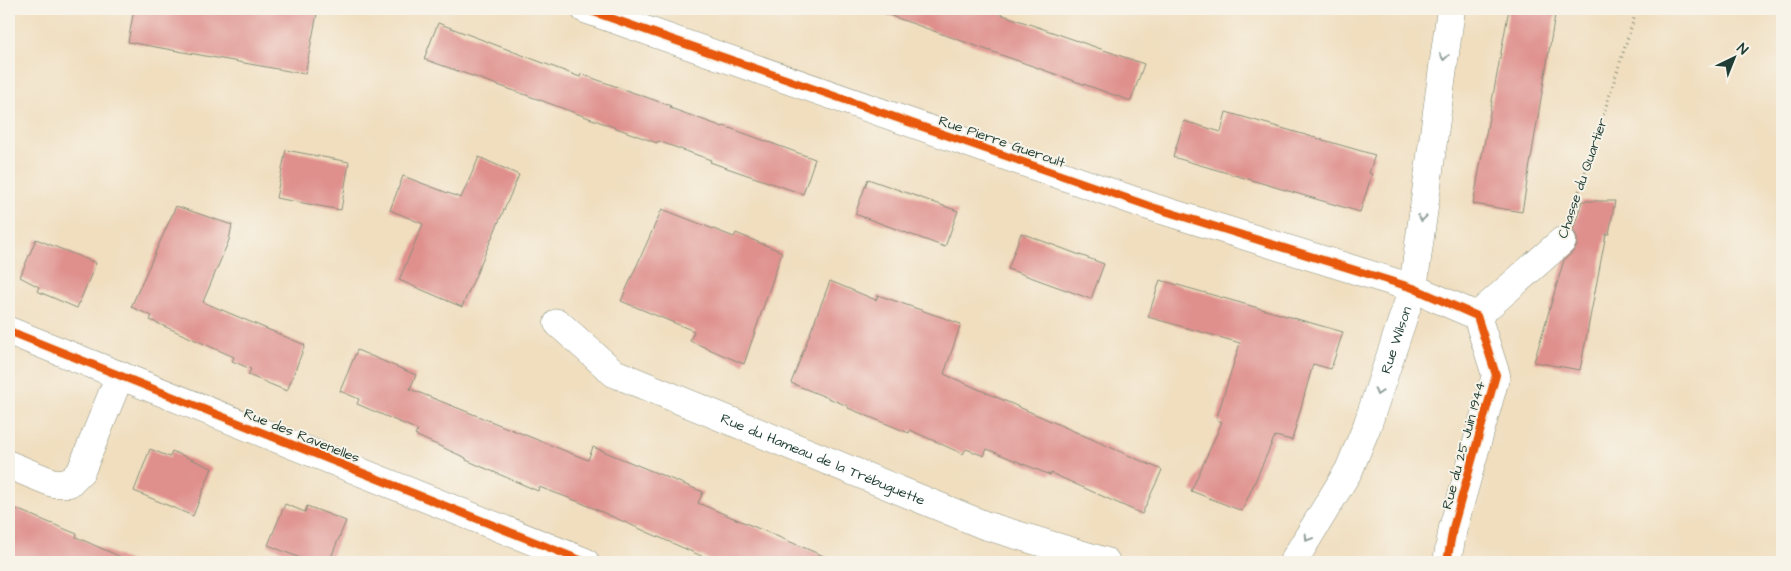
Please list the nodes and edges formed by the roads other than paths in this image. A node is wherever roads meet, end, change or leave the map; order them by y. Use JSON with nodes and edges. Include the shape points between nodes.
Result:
{"nodes":[{"id":1,"x":586,"y":9,"type":"edge"},
{"id":2,"x":1450,"y":9,"type":"edge"},
{"id":3,"x":1562,"y":241,"type":"road end"},
{"id":4,"x":1413,"y":288,"type":"junction"},
{"id":5,"x":1478,"y":316,"type":"junction"},
{"id":6,"x":558,"y":324,"type":"dead end"},
{"id":7,"x":9,"y":331,"type":"edge"},
{"id":8,"x":120,"y":375,"type":"junction"},
{"id":9,"x":9,"y":465,"type":"edge"},
{"id":10,"x":547,"y":555,"type":"edge"},
{"id":11,"x":585,"y":562,"type":"edge"},
{"id":12,"x":1106,"y":562,"type":"edge"},
{"id":13,"x":1293,"y":562,"type":"edge"},
{"id":14,"x":1447,"y":562,"type":"edge"}],
"edges":[{"from":1,"to":4,"type":"street","name":"Rue Pierre Gueroult","via":[[1152,207]]},
{"from":2,"to":4,"type":"street","name":"Rue Wilson","one_way":true},
{"from":3,"to":5,"type":"street","name":"Chasse du Quartier"},
{"from":4,"to":5,"type":"street"},
{"from":4,"to":13,"type":"street","name":"Rue Wilson","one_way":true,"via":[[1367,426],[1348,470]]},
{"from":5,"to":14,"type":"street","name":"Rue du 25 Juin 1944","via":[[1496,375],[1453,528]]},
{"from":6,"to":12,"type":"street","name":"Rue du Hameau de la Trébuguette","via":[[614,373],[984,525]]},
{"from":7,"to":8,"type":"street","name":"Rue des Ravenelles"},
{"from":8,"to":9,"type":"street","via":[[81,471],[69,483],[53,483]]},
{"from":8,"to":10,"type":"street","name":"Rue des Ravenelles"},
{"from":10,"to":11,"type":"street","name":"Rue des Ravenelles"}]}
